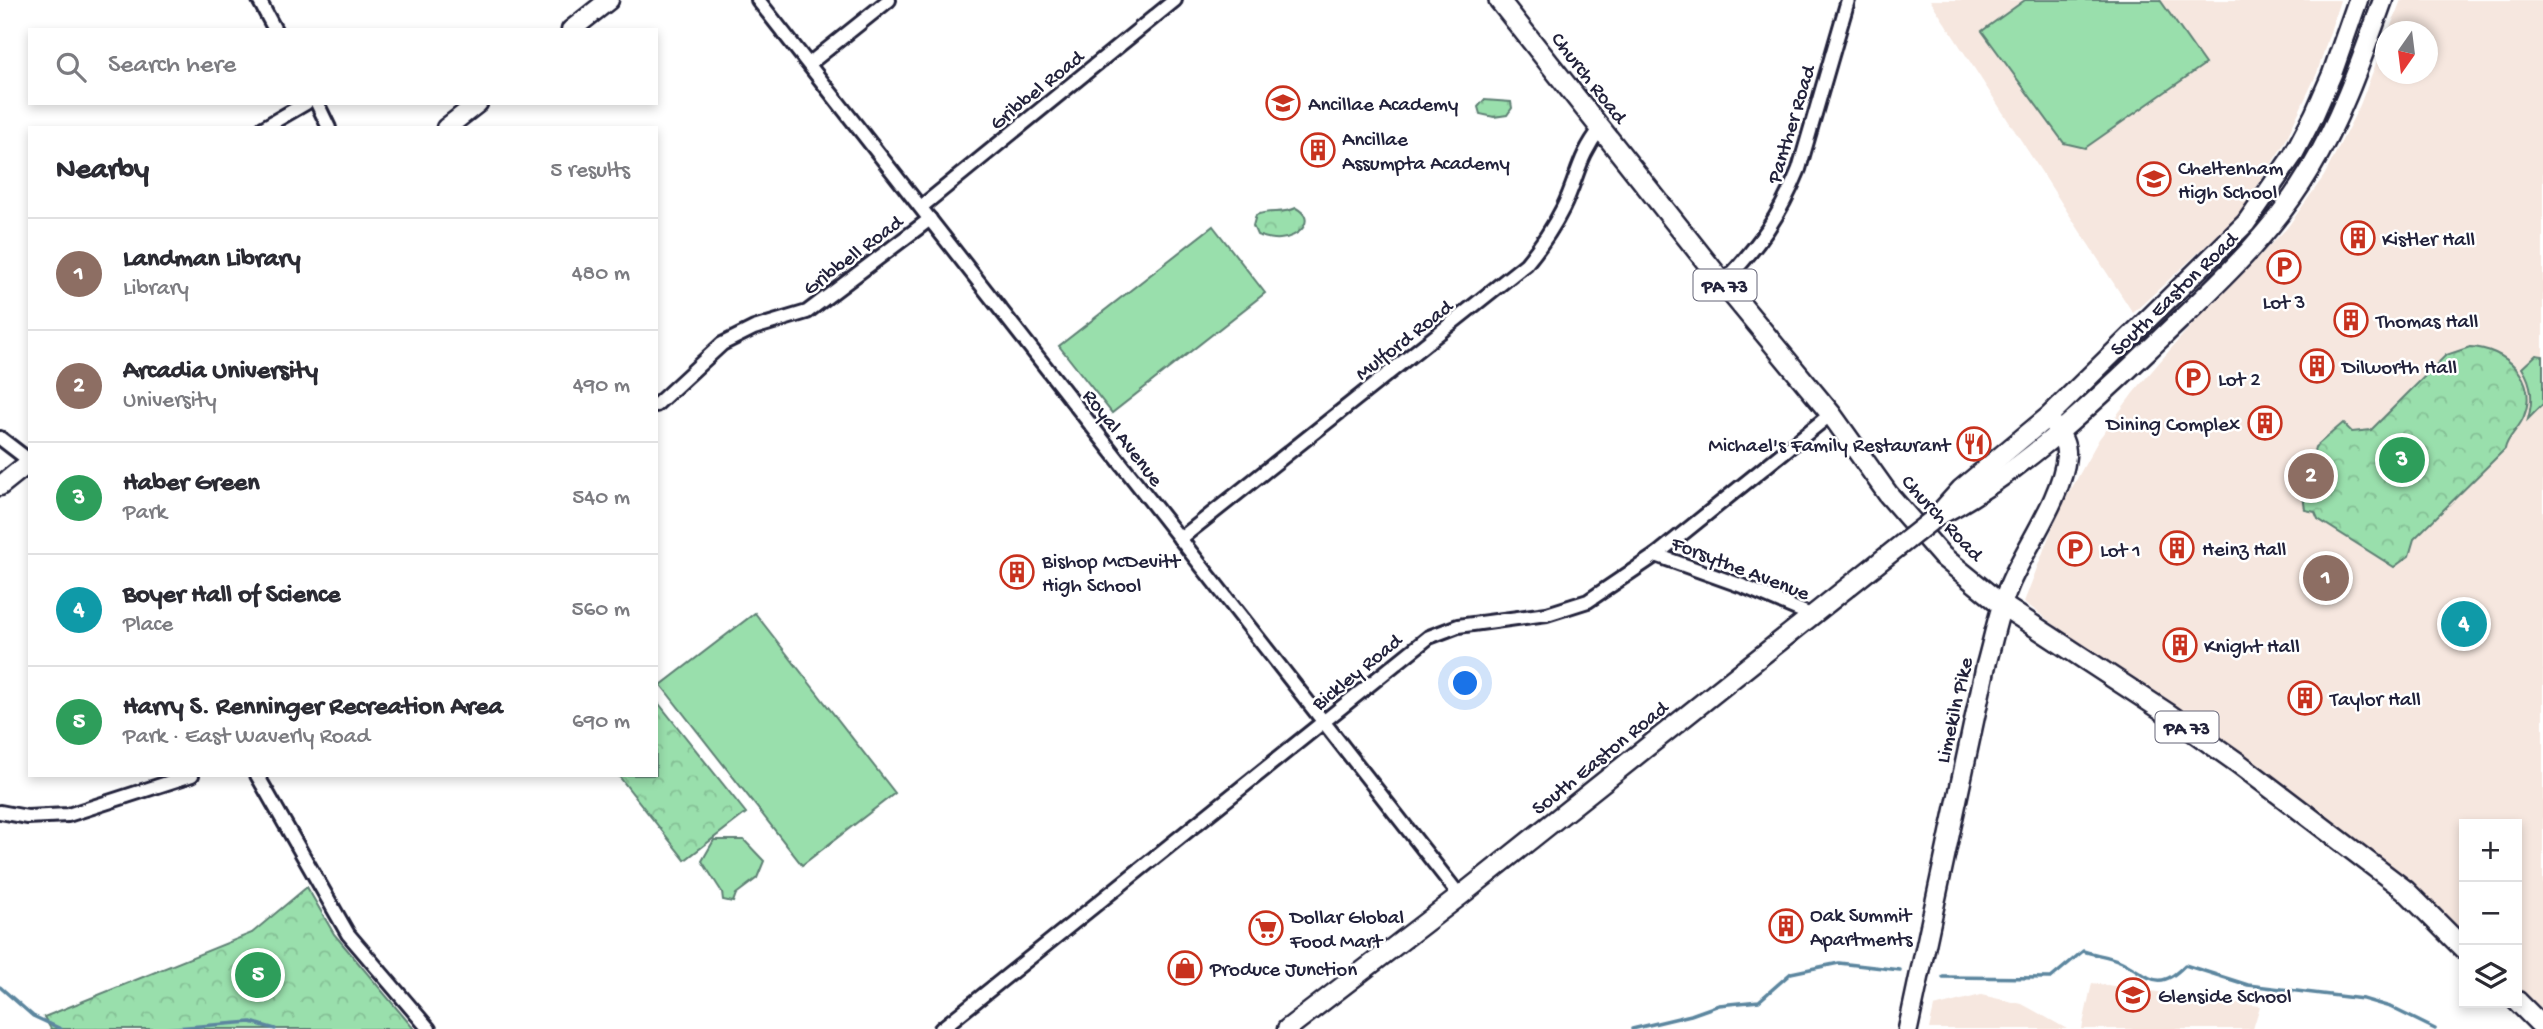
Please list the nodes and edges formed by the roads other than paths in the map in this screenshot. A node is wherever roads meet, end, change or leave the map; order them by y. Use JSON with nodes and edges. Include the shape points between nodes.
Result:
{"nodes":[{"id":1,"x":259,"y":0,"type":"edge"},
{"id":2,"x":609,"y":0,"type":"edge"},
{"id":3,"x":758,"y":0,"type":"edge"},
{"id":4,"x":889,"y":0,"type":"edge"},
{"id":5,"x":1175,"y":0,"type":"edge"},
{"id":6,"x":1499,"y":0,"type":"edge"},
{"id":7,"x":1848,"y":0,"type":"edge"},
{"id":8,"x":2358,"y":0,"type":"edge"},
{"id":9,"x":2383,"y":0,"type":"edge"},
{"id":10,"x":274,"y":28,"type":"edge"},
{"id":11,"x":574,"y":28,"type":"edge"},
{"id":12,"x":2339,"y":54,"type":"junction"},
{"id":13,"x":2360,"y":63,"type":"junction"},
{"id":14,"x":809,"y":64,"type":"junction"},
{"id":15,"x":303,"y":105,"type":"edge"},
{"id":16,"x":318,"y":105,"type":"edge"},
{"id":17,"x":475,"y":105,"type":"edge"},
{"id":18,"x":266,"y":126,"type":"edge"},
{"id":19,"x":328,"y":126,"type":"edge"},
{"id":20,"x":449,"y":126,"type":"edge"},
{"id":21,"x":1601,"y":128,"type":"junction"},
{"id":22,"x":921,"y":207,"type":"junction"},
{"id":23,"x":930,"y":219,"type":"junction"},
{"id":24,"x":1723,"y":283,"type":"junction"},
{"id":25,"x":658,"y":402,"type":"edge"},
{"id":26,"x":1831,"y":414,"type":"junction"},
{"id":27,"x":2049,"y":416,"type":"junction"},
{"id":28,"x":2059,"y":431,"type":"junction"},
{"id":29,"x":0,"y":438,"type":"edge"},
{"id":30,"x":28,"y":459,"type":"edge"},
{"id":31,"x":28,"y":463,"type":"edge"},
{"id":32,"x":0,"y":486,"type":"edge"},
{"id":33,"x":1936,"y":517,"type":"junction"},
{"id":34,"x":1180,"y":540,"type":"junction"},
{"id":35,"x":1656,"y":555,"type":"junction"},
{"id":36,"x":2002,"y":605,"type":"junction"},
{"id":37,"x":1813,"y":615,"type":"junction"},
{"id":38,"x":1323,"y":724,"type":"junction"},
{"id":39,"x":186,"y":777,"type":"edge"},
{"id":40,"x":258,"y":777,"type":"edge"},
{"id":41,"x":0,"y":812,"type":"edge"},
{"id":42,"x":1460,"y":896,"type":"junction"},
{"id":43,"x":2460,"y":945,"type":"edge"},
{"id":44,"x":2522,"y":1006,"type":"edge"},
{"id":45,"x":2543,"y":1027,"type":"edge"},
{"id":46,"x":429,"y":1029,"type":"edge"},
{"id":47,"x":941,"y":1029,"type":"edge"},
{"id":48,"x":1287,"y":1029,"type":"edge"},
{"id":49,"x":1908,"y":1029,"type":"edge"}],
"edges":[{"from":1,"to":10,"type":"street"},
{"from":2,"to":11,"type":"main road"},
{"from":3,"to":14,"type":"street","name":"Royal Avenue"},
{"from":4,"to":14,"type":"street"},
{"from":5,"to":22,"type":"street","name":"Gribbel Road"},
{"from":6,"to":21,"type":"main road","name":"Church Road","number":"PA 73"},
{"from":7,"to":24,"type":"street","name":"Panther Road","via":[[1799,169],[1780,211]]},
{"from":8,"to":12,"type":"main road","name":"South Easton Road"},
{"from":9,"to":13,"type":"main road","name":"South Easton Road"},
{"from":12,"to":13,"type":"main road"},
{"from":12,"to":27,"type":"main road","name":"South Easton Road","via":[[2293,155],[2246,223]]},
{"from":13,"to":28,"type":"main road","name":"South Easton Road","via":[[2330,134],[2262,237]]},
{"from":14,"to":22,"type":"street","name":"Royal Avenue"},
{"from":15,"to":18,"type":"street"},
{"from":16,"to":19,"type":"street"},
{"from":17,"to":20,"type":"main road"},
{"from":21,"to":24,"type":"main road","name":"Church Road","number":"PA 73"},
{"from":21,"to":34,"type":"street","name":"Mulford Road","via":[[1581,158],[1562,209],[1518,272]]},
{"from":22,"to":23,"type":"street","name":"Royal Avenue"},
{"from":23,"to":25,"type":"street","name":"Gribbell Road","via":[[807,312],[754,328],[722,344]]},
{"from":23,"to":34,"type":"street","name":"Royal Avenue"},
{"from":24,"to":26,"type":"main road","name":"Church Road","number":"PA 73"},
{"from":26,"to":35,"type":"street","name":"Bickley Road"},
{"from":26,"to":36,"type":"main road","name":"Church Road","number":"PA 73","via":[[1888,494],[1942,556]]},
{"from":27,"to":28,"type":"main road","name":"Limekiln Pike"},
{"from":27,"to":33,"type":"main road","name":"South Easton Road","via":[[1961,489]]},
{"from":28,"to":33,"type":"main road","name":"South Easton Road","via":[[1972,499]]},
{"from":28,"to":36,"type":"main road","name":"Limekiln Pike","via":[[2066,446],[2065,464]]},
{"from":29,"to":30,"type":"street"},
{"from":31,"to":32,"type":"main road"},
{"from":33,"to":37,"type":"main road","name":"South Easton Road","bridge":true},
{"from":34,"to":38,"type":"street","name":"Royal Avenue"},
{"from":35,"to":37,"type":"street","name":"Forsythe Avenue"},
{"from":35,"to":38,"type":"street","name":"Bickley Road","via":[[1576,606],[1438,632]]},
{"from":36,"to":43,"type":"main road","name":"Church Road","number":"PA 73","via":[[2238,763],[2405,890]]},
{"from":36,"to":49,"type":"main road","name":"Limekiln Pike"},
{"from":37,"to":42,"type":"main road","name":"South Easton Road"},
{"from":38,"to":42,"type":"street","name":"Royal Avenue"},
{"from":38,"to":47,"type":"street","name":"Bickley Road"},
{"from":39,"to":41,"type":"street","via":[[68,815],[35,818]]},
{"from":40,"to":46,"type":"street","via":[[348,934]]},
{"from":42,"to":48,"type":"main road","name":"South Easton Road"},
{"from":44,"to":45,"type":"main road"}]}
